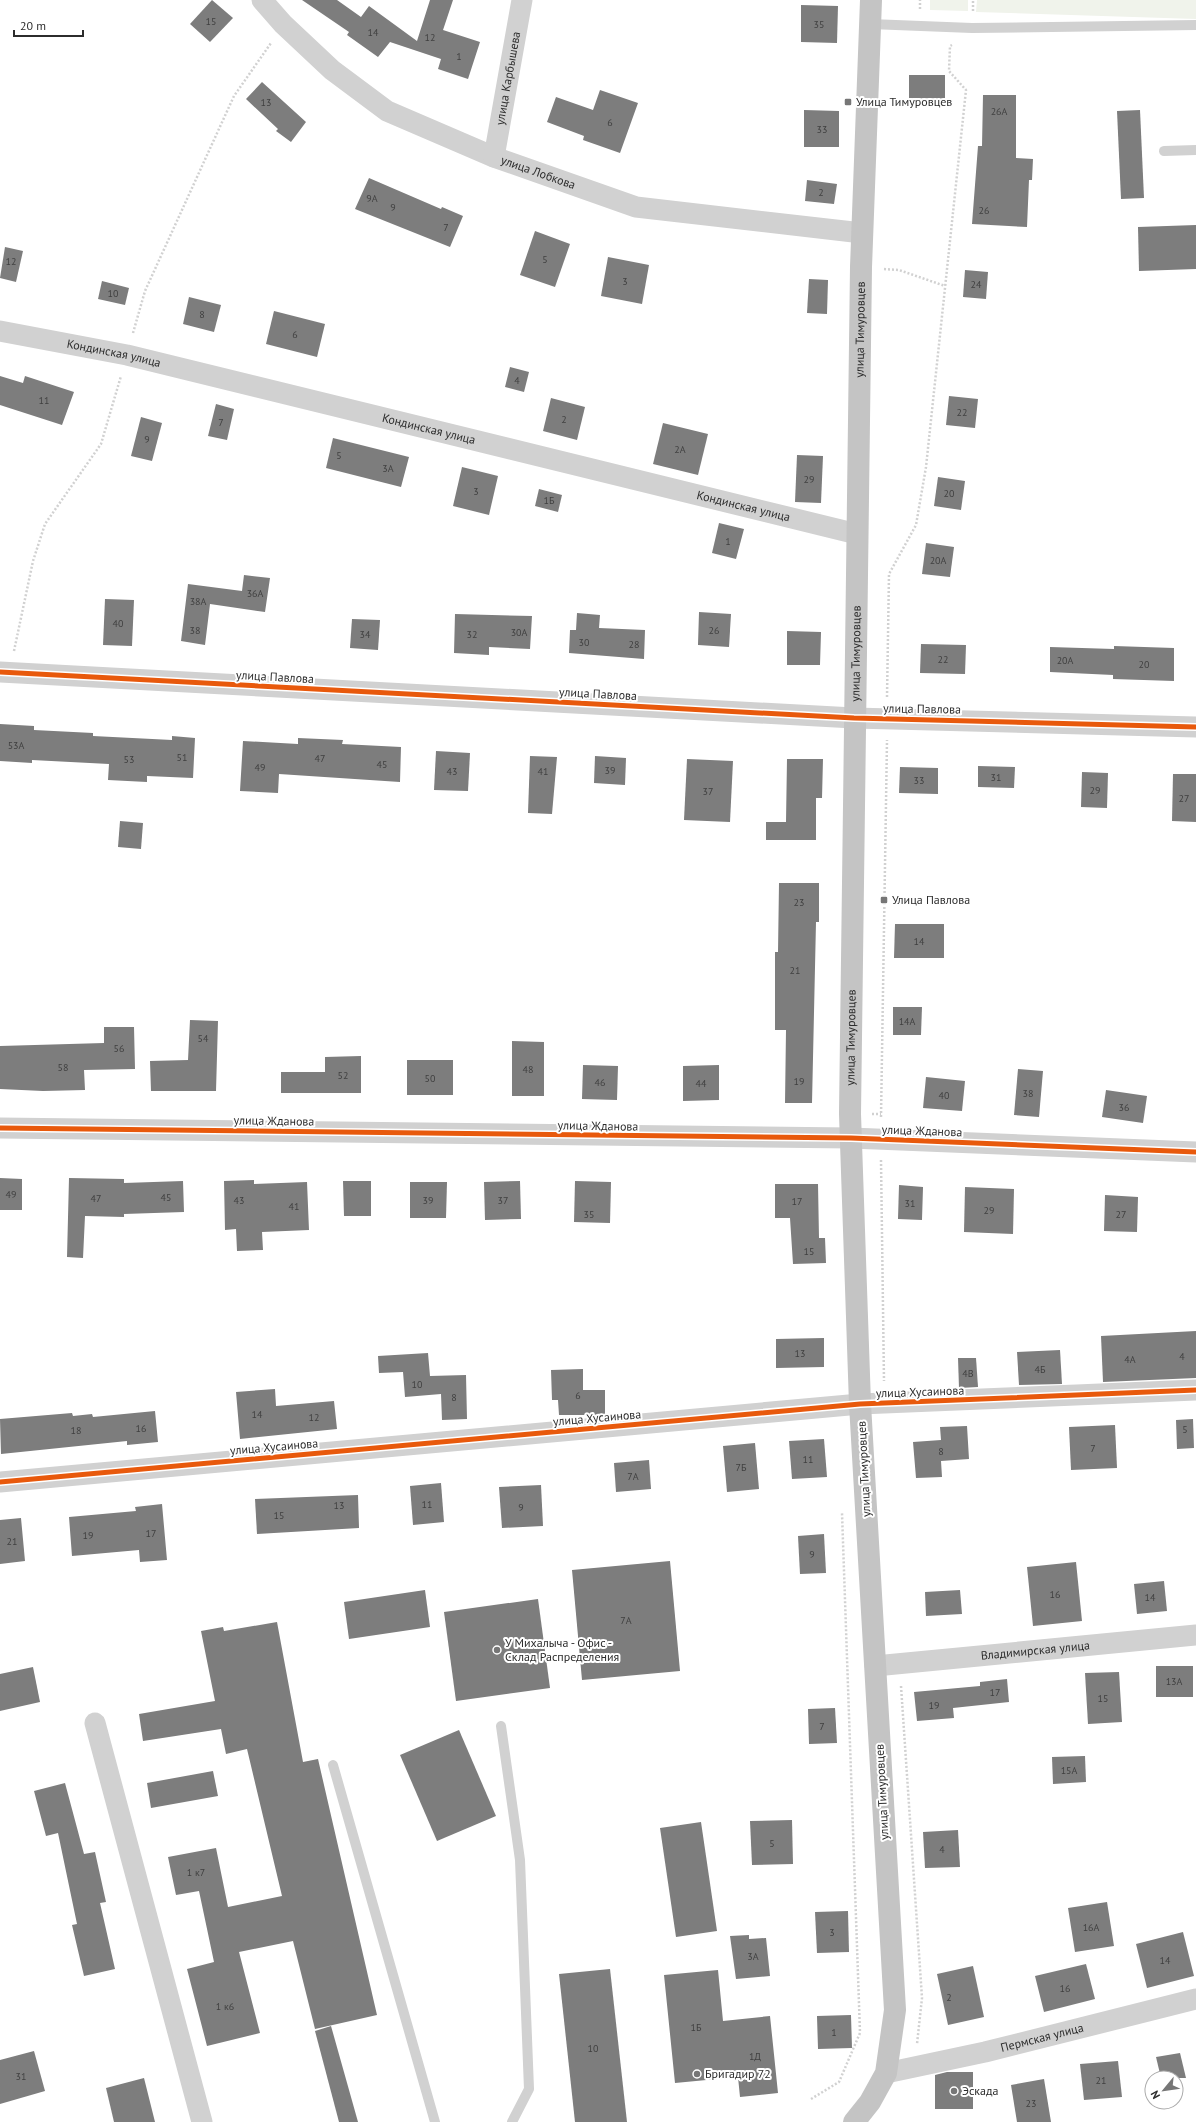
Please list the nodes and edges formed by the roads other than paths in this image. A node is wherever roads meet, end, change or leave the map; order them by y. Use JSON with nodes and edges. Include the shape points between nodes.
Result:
{"nodes":[{"id":1,"x":262,"y":0,"type":"edge"},
{"id":2,"x":522,"y":0,"type":"edge"},
{"id":3,"x":871,"y":0,"type":"edge"},
{"id":4,"x":870,"y":24,"type":"junction"},
{"id":5,"x":1196,"y":25,"type":"edge"},
{"id":6,"x":1196,"y":150,"type":"edge"},
{"id":7,"x":1164,"y":151,"type":"dead end"},
{"id":8,"x":494,"y":157,"type":"junction"},
{"id":9,"x":862,"y":233,"type":"junction"},
{"id":10,"x":0,"y":331,"type":"edge"},
{"id":11,"x":857,"y":534,"type":"junction"},
{"id":12,"x":0,"y":672,"type":"edge"},
{"id":13,"x":854,"y":718,"type":"junction"},
{"id":14,"x":1196,"y":727,"type":"edge"},
{"id":15,"x":0,"y":1128,"type":"edge"},
{"id":16,"x":850,"y":1138,"type":"junction"},
{"id":17,"x":1196,"y":1152,"type":"edge"},
{"id":18,"x":1196,"y":1390,"type":"edge"},
{"id":19,"x":860,"y":1404,"type":"junction"},
{"id":20,"x":0,"y":1482,"type":"edge"},
{"id":21,"x":1196,"y":1635,"type":"edge"},
{"id":22,"x":875,"y":1666,"type":"junction"},
{"id":23,"x":95,"y":1723,"type":"dead end"},
{"id":24,"x":501,"y":1726,"type":"dead end"},
{"id":25,"x":333,"y":1765,"type":"dead end"},
{"id":26,"x":1196,"y":1999,"type":"edge"},
{"id":27,"x":886,"y":2073,"type":"junction"},
{"id":28,"x":202,"y":2122,"type":"edge"},
{"id":29,"x":435,"y":2122,"type":"edge"},
{"id":30,"x":512,"y":2122,"type":"edge"},
{"id":31,"x":854,"y":2122,"type":"edge"}],
"edges":[{"from":1,"to":8,"type":"street","name":"улица Лобкова","via":[[332,70],[387,111]]},
{"from":2,"to":8,"type":"street","name":"улица Карбышева"},
{"from":3,"to":4,"type":"main road","name":"улица Тимуровцев"},
{"from":4,"to":5,"type":"lane","via":[[972,28]]},
{"from":4,"to":9,"type":"main road","name":"улица Тимуровцев"},
{"from":6,"to":7,"type":"lane"},
{"from":8,"to":9,"type":"street","name":"улица Лобкова","via":[[636,207]]},
{"from":9,"to":11,"type":"main road","name":"улица Тимуровцев"},
{"from":10,"to":11,"type":"street","name":"Кондинская улица","via":[[128,355]]},
{"from":11,"to":13,"type":"main road","name":"улица Тимуровцев"},
{"from":12,"to":13,"type":"street","name":"улица Павлова"},
{"from":13,"to":14,"type":"street","name":"улица Павлова"},
{"from":13,"to":16,"type":"main road","name":"улица Тимуровцев"},
{"from":15,"to":16,"type":"street","name":"улица Жданова"},
{"from":16,"to":17,"type":"street","name":"улица Жданова"},
{"from":16,"to":19,"type":"main road","name":"улица Тимуровцев"},
{"from":18,"to":19,"type":"street","name":"улица Хусаинова"},
{"from":19,"to":20,"type":"street","name":"улица Хусаинова"},
{"from":19,"to":22,"type":"main road","name":"улица Тимуровцев"},
{"from":21,"to":22,"type":"street","name":"Владимирская улица"},
{"from":22,"to":27,"type":"main road","name":"улица Тимуровцев","via":[[894,2010]]},
{"from":23,"to":28,"type":"street"},
{"from":24,"to":30,"type":"lane","via":[[520,1860],[529,2089]]},
{"from":25,"to":29,"type":"lane"},
{"from":26,"to":27,"type":"street","name":"Пермская улица","via":[[984,2052]]},
{"from":27,"to":31,"type":"main road","via":[[870,2102]]}]}
